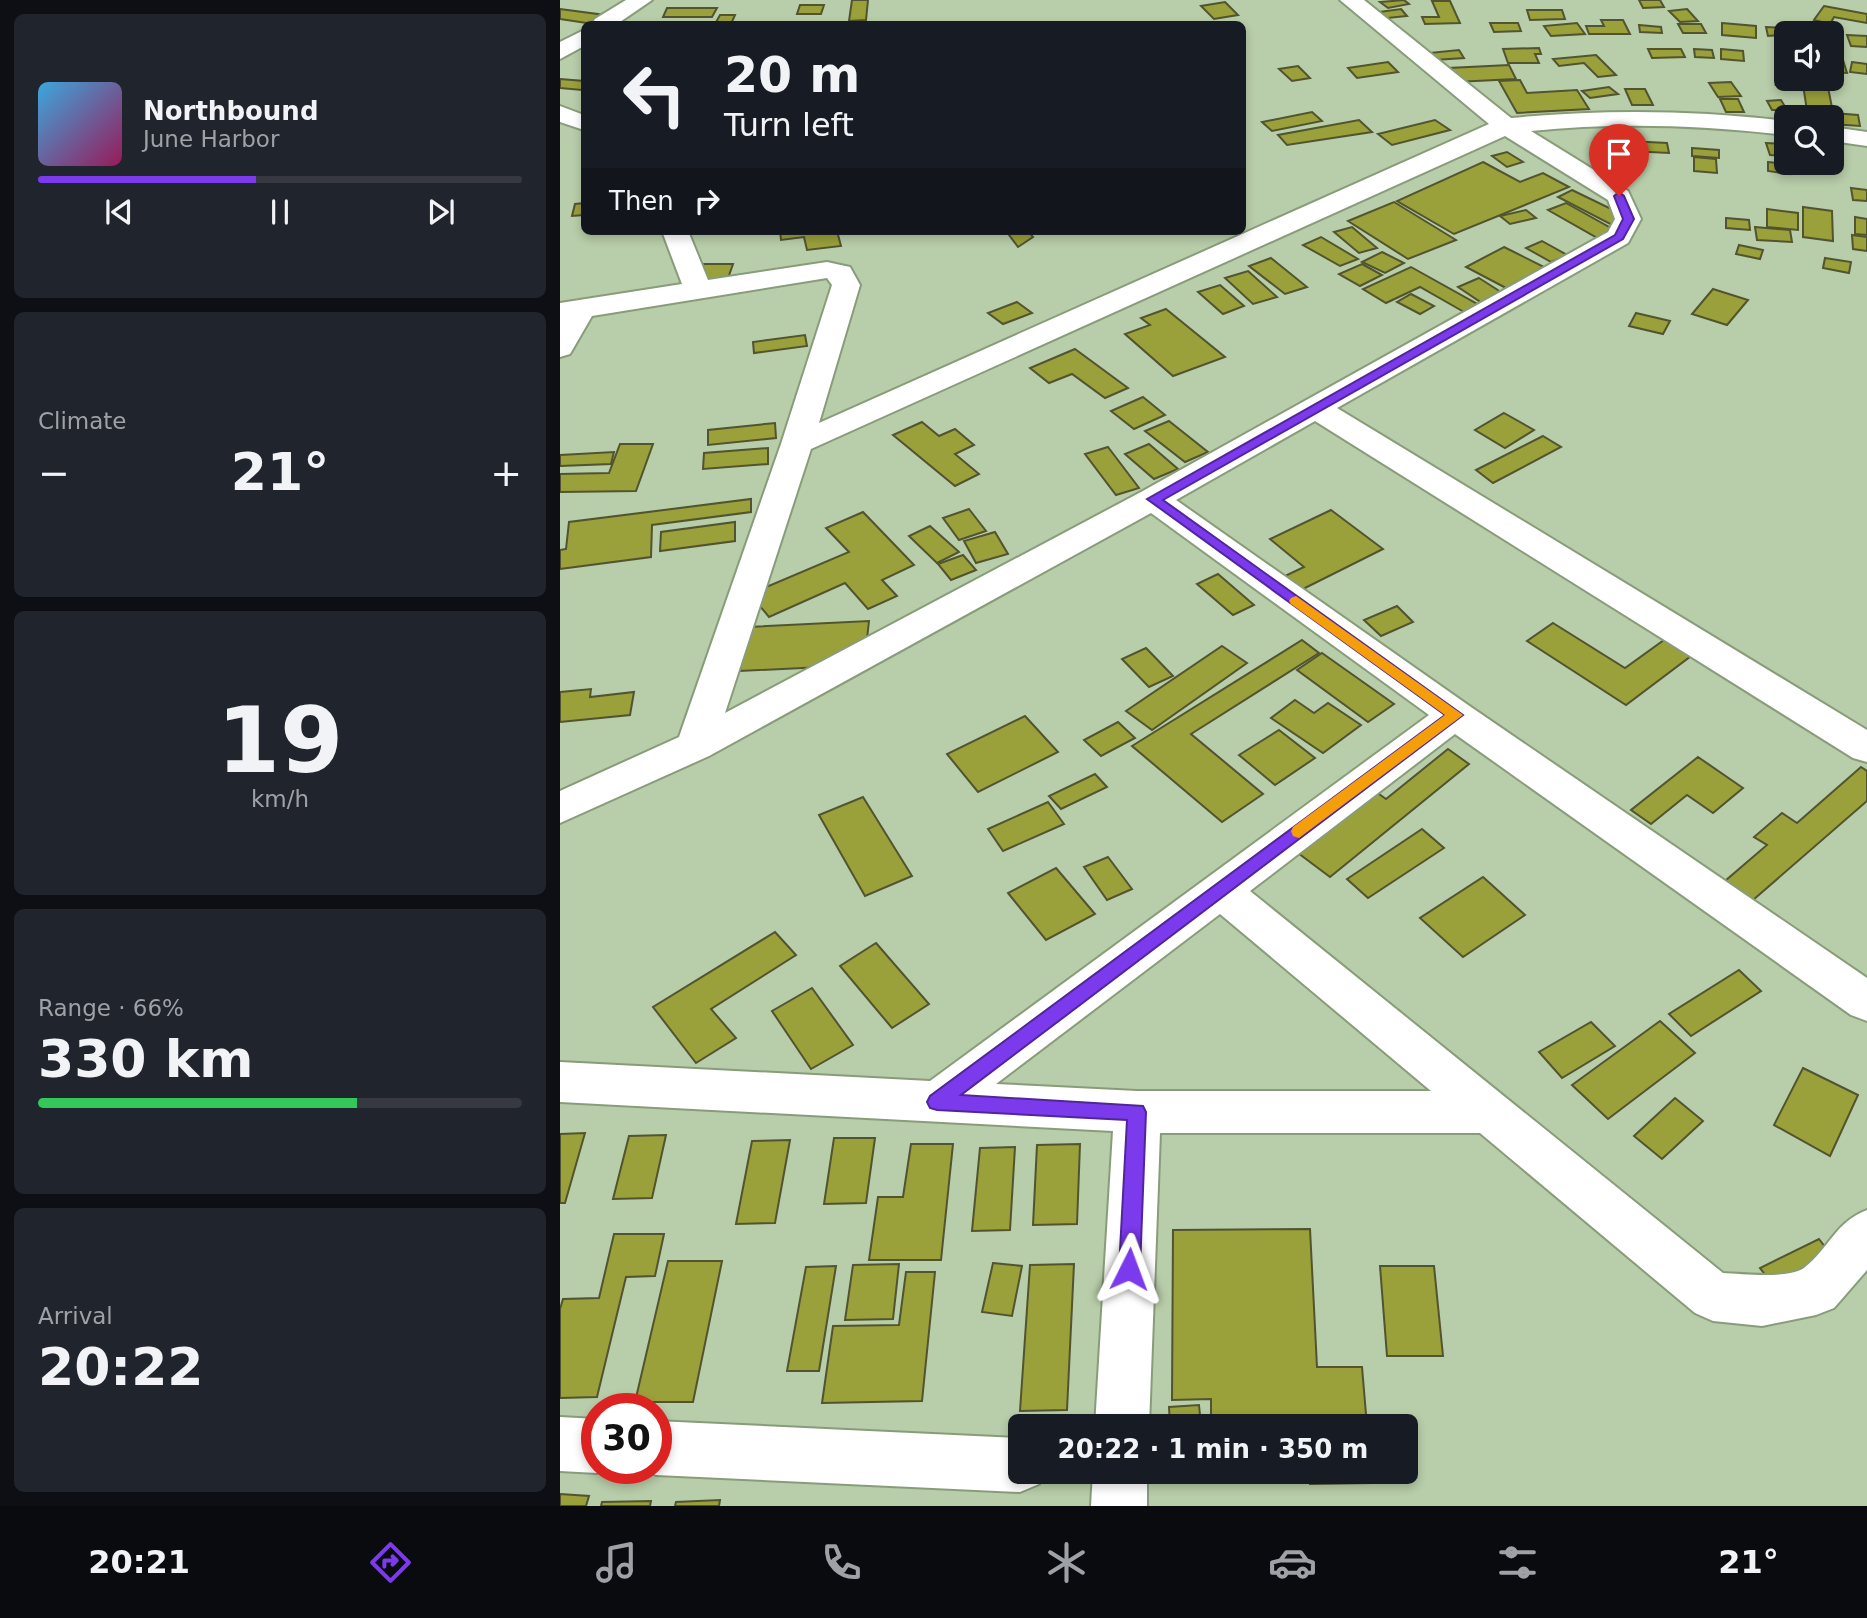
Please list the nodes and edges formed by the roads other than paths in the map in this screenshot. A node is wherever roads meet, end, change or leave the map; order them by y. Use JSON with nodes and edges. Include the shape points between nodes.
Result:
{"nodes":[{"id":1,"x":641,"y":0,"type":"edge"},
{"id":2,"x":1351,"y":0,"type":"edge"},
{"id":3,"x":608,"y":21,"type":"edge"},
{"id":4,"x":581,"y":39,"type":"edge"},
{"id":5,"x":560,"y":52,"type":"edge"},
{"id":6,"x":560,"y":113,"type":"edge"},
{"id":7,"x":581,"y":122,"type":"edge"},
{"id":8,"x":1506,"y":126,"type":"junction"},
{"id":9,"x":1774,"y":126,"type":"edge"},
{"id":10,"x":1844,"y":136,"type":"edge"},
{"id":11,"x":1867,"y":139,"type":"edge"},
{"id":12,"x":677,"y":235,"type":"edge"},
{"id":13,"x":698,"y":290,"type":"junction"},
{"id":14,"x":571,"y":310,"type":"edge"},
{"id":15,"x":560,"y":348,"type":"edge"},
{"id":16,"x":1315,"y":408,"type":"junction"},
{"id":17,"x":797,"y":444,"type":"junction"},
{"id":18,"x":1153,"y":499,"type":"junction"},
{"id":19,"x":1455,"y":715,"type":"junction"},
{"id":20,"x":695,"y":746,"type":"junction"},
{"id":21,"x":1867,"y":747,"type":"edge"},
{"id":22,"x":560,"y":808,"type":"edge"},
{"id":23,"x":1220,"y":890,"type":"junction"},
{"id":24,"x":1867,"y":1002,"type":"edge"},
{"id":25,"x":560,"y":1082,"type":"edge"},
{"id":26,"x":937,"y":1102,"type":"junction"},
{"id":27,"x":1137,"y":1112,"type":"junction"},
{"id":28,"x":1489,"y":1112,"type":"junction"},
{"id":29,"x":1867,"y":1233,"type":"edge"},
{"id":30,"x":1123,"y":1414,"type":"edge"},
{"id":31,"x":560,"y":1444,"type":"edge"},
{"id":32,"x":581,"y":1445,"type":"edge"},
{"id":33,"x":672,"y":1449,"type":"edge"},
{"id":34,"x":1008,"y":1464,"type":"edge"},
{"id":35,"x":1120,"y":1484,"type":"edge"},
{"id":36,"x":1119,"y":1506,"type":"edge"}],
"edges":[{"from":1,"to":3,"type":"street"},
{"from":2,"to":8,"type":"street"},
{"from":4,"to":5,"type":"street"},
{"from":6,"to":7,"type":"street"},
{"from":8,"to":9,"type":"street","via":[[1579,117],[1644,116]]},
{"from":8,"to":16,"type":"street","via":[[1619,196],[1628,219],[1619,237]]},
{"from":8,"to":17,"type":"street"},
{"from":10,"to":11,"type":"street"},
{"from":12,"to":13,"type":"street"},
{"from":13,"to":14,"type":"street"},
{"from":13,"to":17,"type":"street","via":[[827,270],[840,274],[846,285]]},
{"from":14,"to":15,"type":"street"},
{"from":16,"to":18,"type":"street"},
{"from":16,"to":21,"type":"street"},
{"from":17,"to":20,"type":"street"},
{"from":18,"to":19,"type":"street"},
{"from":18,"to":20,"type":"street"},
{"from":19,"to":23,"type":"street"},
{"from":19,"to":24,"type":"street"},
{"from":20,"to":22,"type":"street"},
{"from":23,"to":26,"type":"street"},
{"from":23,"to":28,"type":"street"},
{"from":25,"to":26,"type":"street"},
{"from":26,"to":27,"type":"street"},
{"from":27,"to":28,"type":"street"},
{"from":27,"to":30,"type":"street"},
{"from":28,"to":29,"type":"street","via":[[1713,1296],[1762,1301],[1816,1291]]},
{"from":31,"to":32,"type":"street"},
{"from":33,"to":34,"type":"street"},
{"from":35,"to":36,"type":"street"}]}
